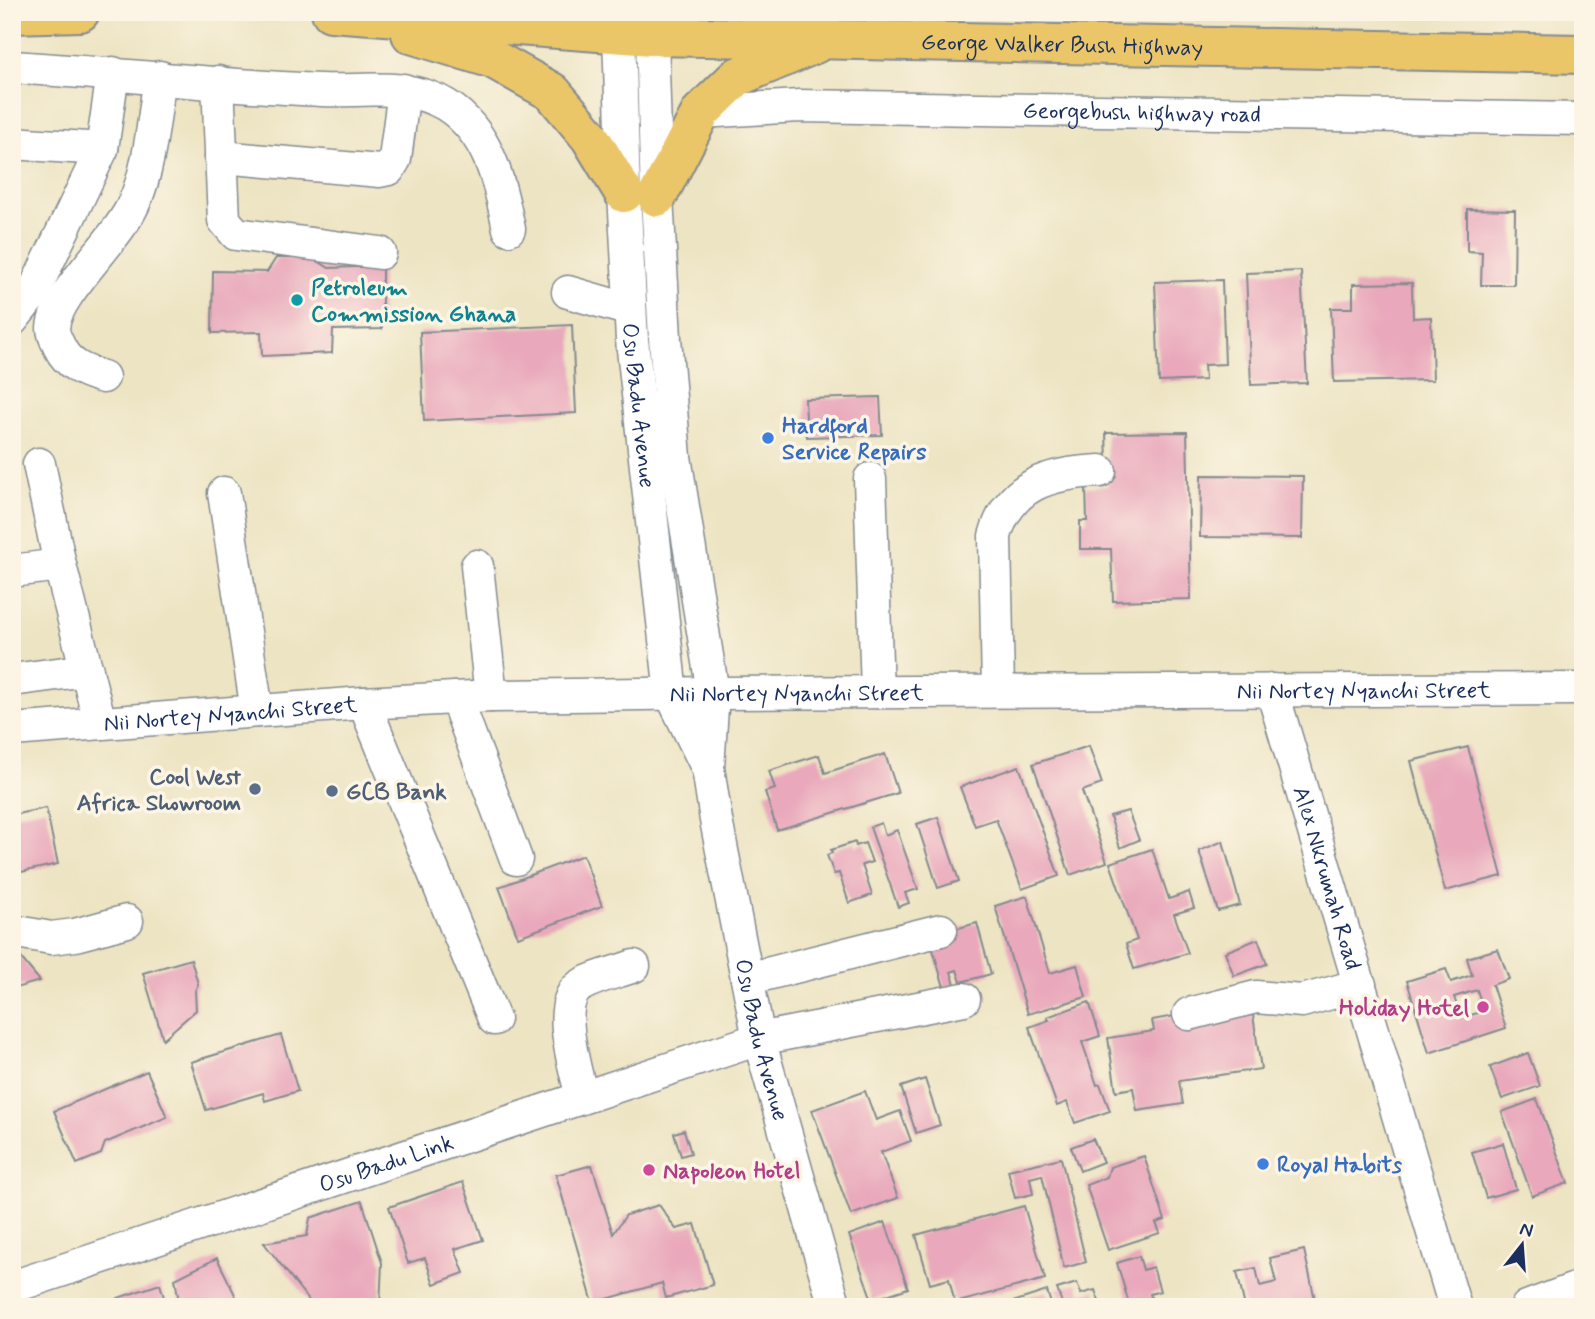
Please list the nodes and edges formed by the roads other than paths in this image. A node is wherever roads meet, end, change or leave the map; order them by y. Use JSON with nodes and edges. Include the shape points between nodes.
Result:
{"nodes":[{"id":1,"x":80,"y":12,"type":"edge"},
{"id":2,"x":336,"y":13,"type":"edge"},
{"id":3,"x":12,"y":14,"type":"edge"},
{"id":4,"x":635,"y":34,"type":"junction"},
{"id":5,"x":827,"y":39,"type":"junction"},
{"id":6,"x":1583,"y":54,"type":"edge"},
{"id":7,"x":12,"y":67,"type":"edge"},
{"id":8,"x":113,"y":73,"type":"junction"},
{"id":9,"x":160,"y":77,"type":"junction"},
{"id":10,"x":218,"y":82,"type":"junction"},
{"id":11,"x":404,"y":90,"type":"junction"},
{"id":12,"x":701,"y":111,"type":"junction"},
{"id":13,"x":1583,"y":118,"type":"edge"},
{"id":14,"x":12,"y":143,"type":"edge"},
{"id":15,"x":102,"y":149,"type":"junction"},
{"id":16,"x":221,"y":157,"type":"junction"},
{"id":17,"x":640,"y":195,"type":"junction"},
{"id":18,"x":509,"y":229,"type":"dead end"},
{"id":19,"x":380,"y":253,"type":"dead end"},
{"id":20,"x":568,"y":292,"type":"dead end"},
{"id":21,"x":631,"y":310,"type":"junction"},
{"id":22,"x":12,"y":320,"type":"edge"},
{"id":23,"x":103,"y":377,"type":"dead end"},
{"id":24,"x":39,"y":464,"type":"dead end"},
{"id":25,"x":1100,"y":471,"type":"dead end"},
{"id":26,"x":870,"y":479,"type":"dead end"},
{"id":27,"x":224,"y":493,"type":"dead end"},
{"id":28,"x":60,"y":565,"type":"junction"},
{"id":29,"x":477,"y":566,"type":"dead end"},
{"id":30,"x":12,"y":571,"type":"edge"},
{"id":31,"x":87,"y":670,"type":"junction"},
{"id":32,"x":12,"y":680,"type":"edge"},
{"id":33,"x":1583,"y":689,"type":"edge"},
{"id":34,"x":1272,"y":690,"type":"junction"},
{"id":35,"x":998,"y":691,"type":"junction"},
{"id":36,"x":877,"y":692,"type":"junction"},
{"id":37,"x":713,"y":693,"type":"junction"},
{"id":38,"x":671,"y":694,"type":"junction"},
{"id":39,"x":491,"y":696,"type":"junction"},
{"id":40,"x":456,"y":698,"type":"junction"},
{"id":41,"x":364,"y":703,"type":"junction"},
{"id":42,"x":257,"y":711,"type":"junction"},
{"id":43,"x":100,"y":723,"type":"junction"},
{"id":44,"x":12,"y":730,"type":"edge"},
{"id":45,"x":708,"y":768,"type":"junction"},
{"id":46,"x":516,"y":859,"type":"dead end"},
{"id":47,"x":127,"y":921,"type":"dead end"},
{"id":48,"x":12,"y":930,"type":"edge"},
{"id":49,"x":941,"y":930,"type":"dead end"},
{"id":50,"x":634,"y":966,"type":"dead end"},
{"id":51,"x":747,"y":979,"type":"junction"},
{"id":52,"x":1360,"y":985,"type":"junction"},
{"id":53,"x":964,"y":999,"type":"dead end"},
{"id":54,"x":1189,"y":1014,"type":"dead end"},
{"id":55,"x":494,"y":1019,"type":"dead end"},
{"id":56,"x":759,"y":1039,"type":"junction"},
{"id":57,"x":582,"y":1097,"type":"junction"},
{"id":58,"x":1583,"y":1286,"type":"edge"},
{"id":59,"x":12,"y":1287,"type":"edge"},
{"id":60,"x":835,"y":1307,"type":"edge"},
{"id":61,"x":1455,"y":1307,"type":"edge"},
{"id":62,"x":1527,"y":1307,"type":"edge"}],
"edges":[{"from":1,"to":3,"type":"highway"},
{"from":2,"to":4,"type":"highway","name":"George Walker Bush Highway"},
{"from":2,"to":17,"type":"highway","via":[[493,59],[552,92]]},
{"from":4,"to":5,"type":"highway","name":"George Walker Bush Highway"},
{"from":4,"to":17,"type":"street","name":"Osu Badu Avenue"},
{"from":5,"to":6,"type":"highway","name":"George Walker Bush Highway"},
{"from":5,"to":12,"type":"highway","via":[[737,77]]},
{"from":7,"to":8,"type":"street"},
{"from":8,"to":9,"type":"street"},
{"from":8,"to":15,"type":"street"},
{"from":9,"to":10,"type":"street"},
{"from":9,"to":23,"type":"street","via":[[135,202],[123,225],[77,282],[55,317],[52,331],[64,356],[88,373]]},
{"from":10,"to":11,"type":"street","via":[[322,90]]},
{"from":10,"to":16,"type":"street"},
{"from":11,"to":16,"type":"street","via":[[395,159],[388,169]]},
{"from":11,"to":18,"type":"street","via":[[446,104],[475,129],[500,179]]},
{"from":12,"to":13,"type":"street","name":"Georgebush highway road","via":[[799,106]]},
{"from":12,"to":17,"type":"highway"},
{"from":14,"to":15,"type":"street"},
{"from":15,"to":22,"type":"street","via":[[32,295]]},
{"from":16,"to":19,"type":"street","via":[[224,220],[236,234]]},
{"from":17,"to":21,"type":"street","name":"Osu Badu Avenue"},
{"from":17,"to":37,"type":"street","name":"Osu Badu Avenue","via":[[665,338],[675,457]]},
{"from":20,"to":21,"type":"street"},
{"from":21,"to":38,"type":"street","name":"Osu Badu Avenue"},
{"from":24,"to":28,"type":"street"},
{"from":25,"to":35,"type":"street","via":[[1070,472],[1035,481],[999,520],[995,536]]},
{"from":26,"to":36,"type":"street"},
{"from":27,"to":42,"type":"street"},
{"from":28,"to":30,"type":"street"},
{"from":28,"to":31,"type":"street"},
{"from":29,"to":39,"type":"street"},
{"from":31,"to":32,"type":"street"},
{"from":31,"to":43,"type":"street"},
{"from":33,"to":34,"type":"street","name":"Nii Nortey Nyanchi Street"},
{"from":34,"to":35,"type":"street","name":"Nii Nortey Nyanchi Street"},
{"from":34,"to":52,"type":"street","name":"Alex Nkrumah Road"},
{"from":35,"to":36,"type":"street","name":"Nii Nortey Nyanchi Street"},
{"from":36,"to":37,"type":"street","name":"Nii Nortey Nyanchi Street"},
{"from":37,"to":38,"type":"street","name":"Nii Nortey Nyanchi Street"},
{"from":37,"to":45,"type":"street","name":"Osu Badu Avenue"},
{"from":38,"to":39,"type":"street","name":"Nii Nortey Nyanchi Street"},
{"from":38,"to":45,"type":"street","name":"Osu Badu Avenue"},
{"from":39,"to":40,"type":"street","name":"Nii Nortey Nyanchi Street"},
{"from":40,"to":41,"type":"street","name":"Nii Nortey Nyanchi Street"},
{"from":40,"to":46,"type":"street"},
{"from":41,"to":42,"type":"street","name":"Nii Nortey Nyanchi Street"},
{"from":41,"to":55,"type":"street"},
{"from":42,"to":43,"type":"street","name":"Nii Nortey Nyanchi Street"},
{"from":43,"to":44,"type":"street","name":"Nii Nortey Nyanchi Street"},
{"from":45,"to":51,"type":"street","name":"Osu Badu Avenue"},
{"from":47,"to":48,"type":"street","via":[[51,938]]},
{"from":49,"to":51,"type":"street"},
{"from":50,"to":57,"type":"street","via":[[580,985],[572,995],[566,1022]]},
{"from":51,"to":56,"type":"street","name":"Osu Badu Avenue"},
{"from":52,"to":54,"type":"street","via":[[1302,1001],[1256,997]]},
{"from":52,"to":61,"type":"street","name":"Alex Nkrumah Road"},
{"from":53,"to":56,"type":"street","name":"Osu Badu Link"},
{"from":56,"to":57,"type":"street","name":"Osu Badu Link"},
{"from":56,"to":60,"type":"street","name":"Osu Badu Avenue"},
{"from":57,"to":59,"type":"street","name":"Osu Badu Link"},
{"from":58,"to":62,"type":"street"}]}
